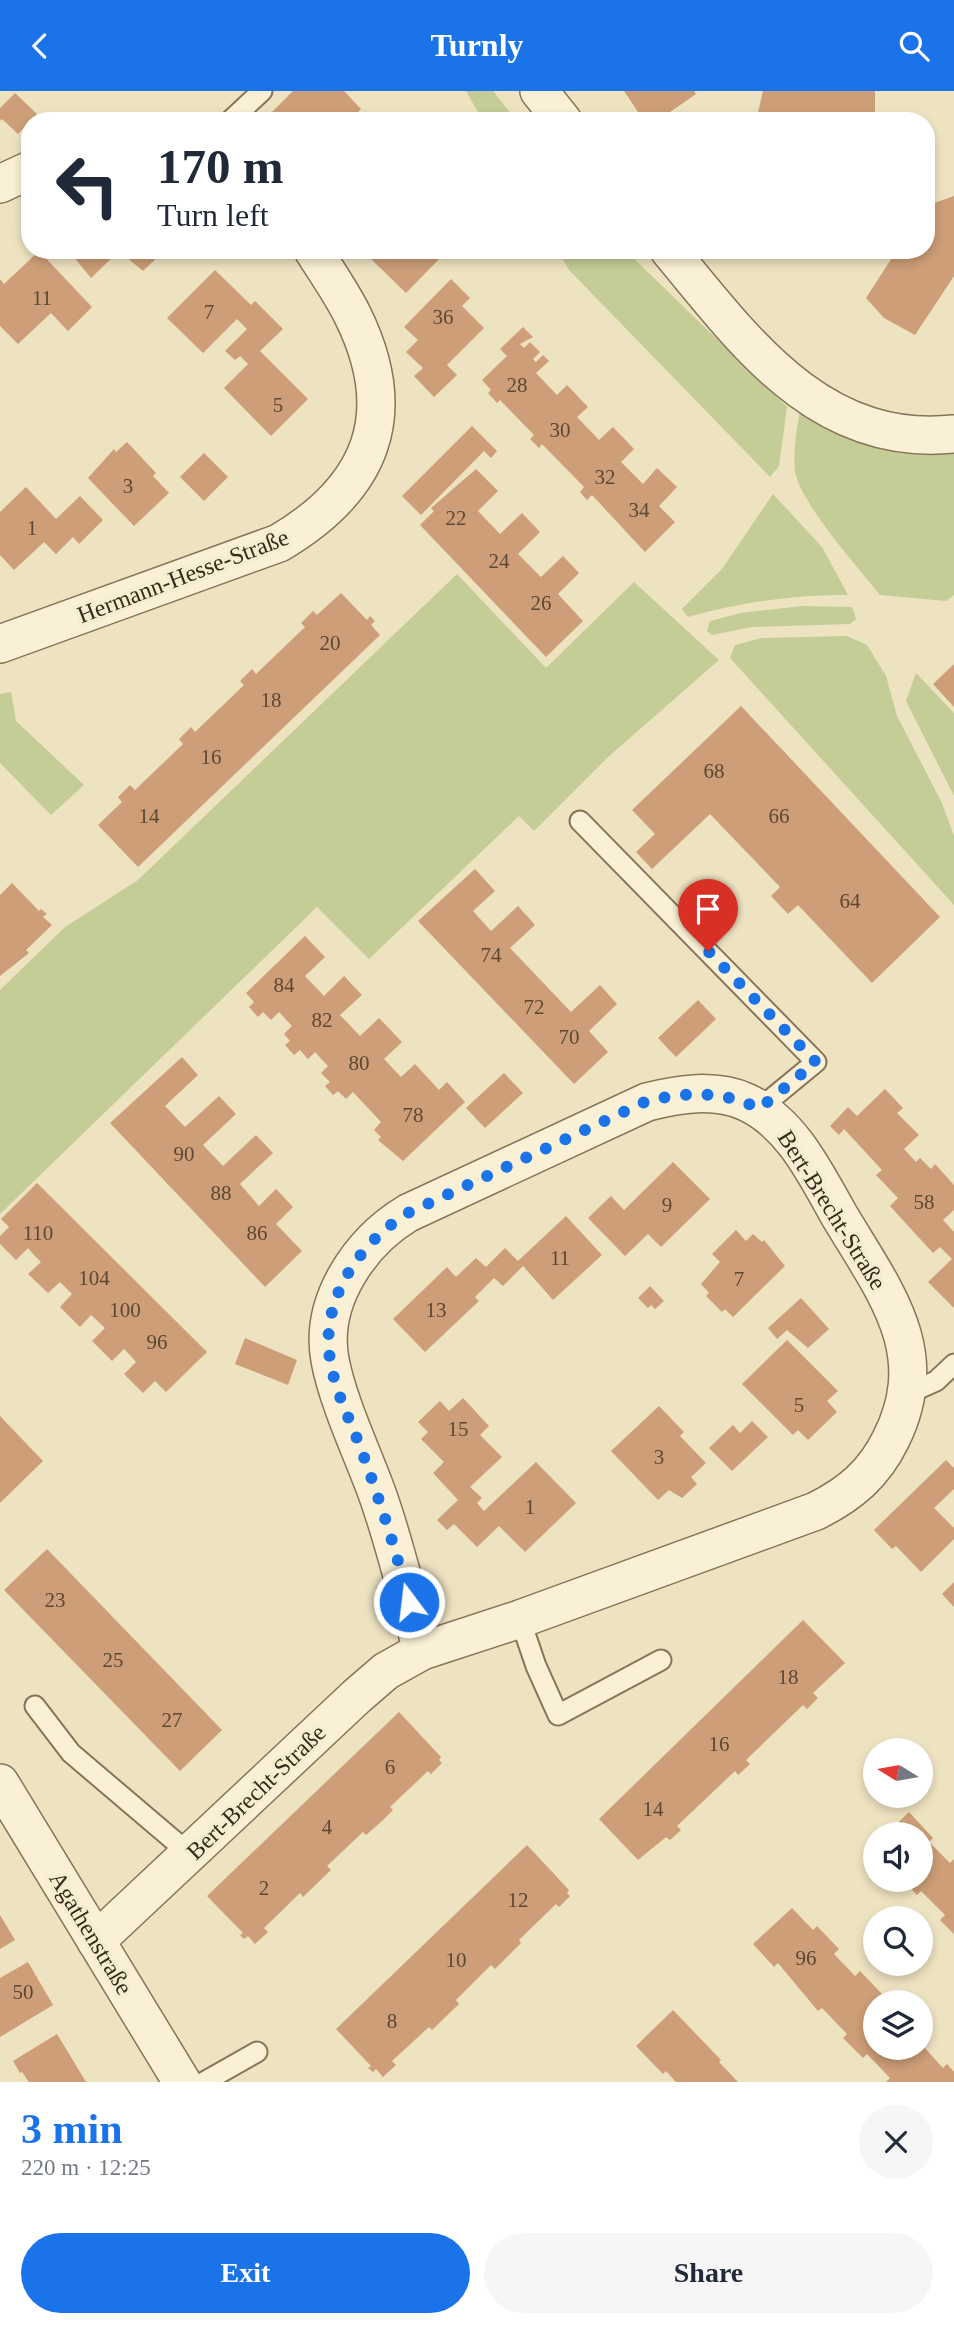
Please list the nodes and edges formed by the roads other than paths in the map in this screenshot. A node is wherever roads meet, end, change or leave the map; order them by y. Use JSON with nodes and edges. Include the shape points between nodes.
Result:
{"nodes":[{"id":1,"x":262,"y":91,"type":"edge"},
{"id":2,"x":539,"y":91,"type":"edge"},
{"id":3,"x":240,"y":112,"type":"edge"},
{"id":4,"x":556,"y":112,"type":"edge"},
{"id":5,"x":21,"y":174,"type":"edge"},
{"id":6,"x":0,"y":184,"type":"edge"},
{"id":7,"x":318,"y":259,"type":"edge"},
{"id":8,"x":676,"y":259,"type":"edge"},
{"id":9,"x":954,"y":434,"type":"edge"},
{"id":10,"x":0,"y":644,"type":"edge"},
{"id":11,"x":580,"y":821,"type":"dead end"},
{"id":12,"x":759,"y":1109,"type":"junction"},
{"id":13,"x":954,"y":1364,"type":"edge"},
{"id":14,"x":909,"y":1393,"type":"junction"},
{"id":15,"x":520,"y":1619,"type":"junction"},
{"id":16,"x":422,"y":1651,"type":"junction"},
{"id":17,"x":661,"y":1660,"type":"dead end"},
{"id":18,"x":35,"y":1706,"type":"dead end"},
{"id":19,"x":0,"y":1783,"type":"edge"},
{"id":20,"x":191,"y":1854,"type":"junction"},
{"id":21,"x":96,"y":1941,"type":"junction"},
{"id":22,"x":257,"y":2052,"type":"dead end"},
{"id":23,"x":182,"y":2082,"type":"edge"},
{"id":24,"x":204,"y":2082,"type":"edge"}],
"edges":[{"from":1,"to":3,"type":"lane"},
{"from":2,"to":4,"type":"street"},
{"from":5,"to":6,"type":"street"},
{"from":7,"to":10,"type":"street","name":"Hermann-Hesse-Straße","via":[[363,340],[375,396],[375,424],[364,458],[335,503],[279,543]]},
{"from":8,"to":9,"type":"street","via":[[741,338],[802,393],[836,415],[888,431]]},
{"from":11,"to":12,"type":"lane","via":[[816,1062]]},
{"from":12,"to":14,"type":"street","name":"Bert-Brecht-Straße","via":[[781,1126],[804,1156],[875,1277],[902,1331],[910,1362]]},
{"from":12,"to":16,"type":"street","name":"Bert-Brecht-Straße","via":[[708,1094],[647,1101],[408,1213],[365,1247],[348,1272],[331,1325],[329,1357],[379,1500]]},
{"from":13,"to":14,"type":"lane","via":[[936,1381]]},
{"from":14,"to":15,"type":"street","name":"Bert-Brecht-Straße","via":[[885,1451],[867,1477],[843,1498]]},
{"from":15,"to":16,"type":"street","name":"Bert-Brecht-Straße"},
{"from":15,"to":17,"type":"lane","via":[[558,1715]]},
{"from":16,"to":20,"type":"street","name":"Bert-Brecht-Straße","via":[[366,1688]]},
{"from":18,"to":20,"type":"lane","via":[[71,1753]]},
{"from":19,"to":21,"type":"street","name":"Agathenstraße"},
{"from":20,"to":21,"type":"street","name":"Bert-Brecht-Straße"},
{"from":21,"to":23,"type":"street","name":"Agathenstraße"},
{"from":22,"to":24,"type":"lane"}]}
